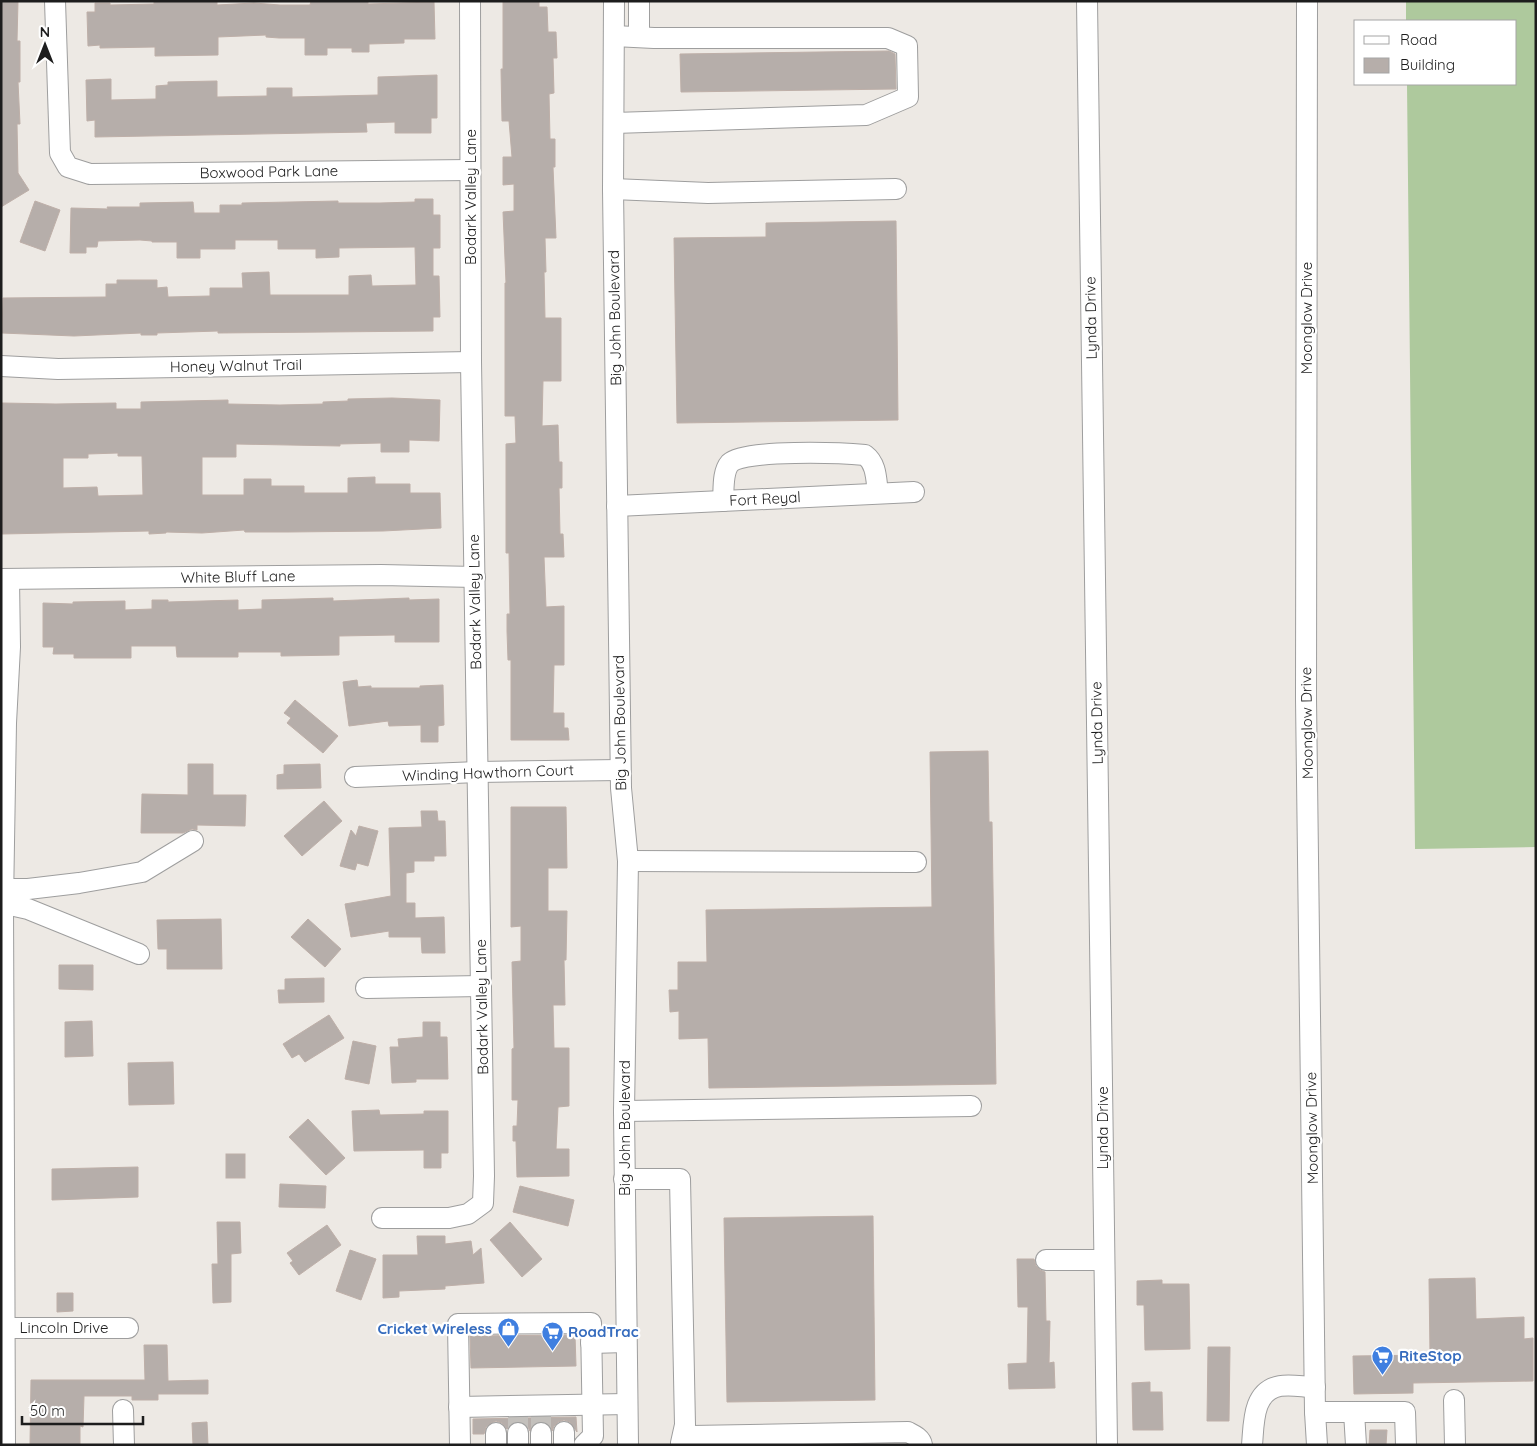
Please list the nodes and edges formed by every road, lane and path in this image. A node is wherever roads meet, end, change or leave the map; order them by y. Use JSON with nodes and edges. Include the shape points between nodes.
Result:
{"nodes":[{"id":1,"x":55,"y":1,"type":"edge"},
{"id":2,"x":470,"y":1,"type":"edge"},
{"id":3,"x":614,"y":1,"type":"edge"},
{"id":4,"x":639,"y":1,"type":"edge"},
{"id":5,"x":1088,"y":1,"type":"edge"},
{"id":6,"x":1307,"y":1,"type":"edge"},
{"id":7,"x":614,"y":36,"type":"junction"},
{"id":8,"x":638,"y":36,"type":"junction"},
{"id":9,"x":614,"y":123,"type":"junction"},
{"id":10,"x":470,"y":170,"type":"junction"},
{"id":11,"x":896,"y":188,"type":"dead end"},
{"id":12,"x":613,"y":189,"type":"junction"},
{"id":13,"x":471,"y":362,"type":"junction"},
{"id":14,"x":1,"y":366,"type":"edge"},
{"id":15,"x":914,"y":492,"type":"dead end"},
{"id":16,"x":878,"y":493,"type":"junction"},
{"id":17,"x":723,"y":501,"type":"junction"},
{"id":18,"x":617,"y":506,"type":"junction"},
{"id":19,"x":475,"y":577,"type":"junction"},
{"id":20,"x":5,"y":579,"type":"edge"},
{"id":21,"x":4,"y":732,"type":"edge"},
{"id":22,"x":620,"y":770,"type":"junction"},
{"id":23,"x":478,"y":772,"type":"junction"},
{"id":24,"x":355,"y":777,"type":"dead end"},
{"id":25,"x":193,"y":841,"type":"dead end"},
{"id":26,"x":628,"y":861,"type":"junction"},
{"id":27,"x":916,"y":862,"type":"dead end"},
{"id":28,"x":3,"y":898,"type":"edge"},
{"id":29,"x":138,"y":954,"type":"dead end"},
{"id":30,"x":481,"y":986,"type":"junction"},
{"id":31,"x":366,"y":988,"type":"dead end"},
{"id":32,"x":971,"y":1106,"type":"dead end"},
{"id":33,"x":624,"y":1112,"type":"junction"},
{"id":34,"x":624,"y":1179,"type":"junction"},
{"id":35,"x":382,"y":1218,"type":"dead end"},
{"id":36,"x":1046,"y":1260,"type":"dead end"},
{"id":37,"x":1104,"y":1260,"type":"junction"},
{"id":38,"x":3,"y":1328,"type":"edge"},
{"id":39,"x":128,"y":1328,"type":"dead end"},
{"id":40,"x":626,"y":1342,"type":"junction"},
{"id":41,"x":591,"y":1343,"type":"junction"},
{"id":42,"x":1315,"y":1387,"type":"junction"},
{"id":43,"x":1454,"y":1400,"type":"dead end"},
{"id":44,"x":627,"y":1404,"type":"junction"},
{"id":45,"x":593,"y":1405,"type":"junction"},
{"id":46,"x":460,"y":1407,"type":"junction"},
{"id":47,"x":123,"y":1410,"type":"dead end"},
{"id":48,"x":1315,"y":1412,"type":"junction"},
{"id":49,"x":1354,"y":1412,"type":"junction"},
{"id":50,"x":820,"y":1439,"type":"edge"},
{"id":51,"x":681,"y":1444,"type":"edge"},
{"id":52,"x":5,"y":1445,"type":"edge"},
{"id":53,"x":124,"y":1445,"type":"edge"},
{"id":54,"x":460,"y":1445,"type":"edge"},
{"id":55,"x":584,"y":1445,"type":"edge"},
{"id":56,"x":628,"y":1445,"type":"edge"},
{"id":57,"x":922,"y":1445,"type":"edge"},
{"id":58,"x":1107,"y":1445,"type":"edge"},
{"id":59,"x":1252,"y":1445,"type":"edge"},
{"id":60,"x":1317,"y":1445,"type":"edge"},
{"id":61,"x":1356,"y":1445,"type":"edge"},
{"id":62,"x":1406,"y":1445,"type":"edge"},
{"id":63,"x":1455,"y":1445,"type":"edge"}],
"edges":[{"from":1,"to":10,"type":"street","name":"Boxwood Park Lane","via":[[60,153],[68,167],[90,174]]},
{"from":2,"to":10,"type":"street","name":"Bodark Valley Lane"},
{"from":3,"to":7,"type":"street","name":"Big John Boulevard"},
{"from":4,"to":8,"type":"street"},
{"from":5,"to":37,"type":"street","name":"Lynda Drive"},
{"from":6,"to":42,"type":"street","name":"Moonglow Drive","via":[[1306,699]]},
{"from":7,"to":8,"type":"street"},
{"from":7,"to":9,"type":"street","name":"Big John Boulevard"},
{"from":8,"to":9,"type":"street","via":[[888,38],[907,46],[908,97],[866,115]]},
{"from":9,"to":12,"type":"street","name":"Big John Boulevard"},
{"from":10,"to":13,"type":"street","name":"Bodark Valley Lane"},
{"from":11,"to":12,"type":"street","via":[[708,192]]},
{"from":12,"to":18,"type":"street","name":"Big John Boulevard"},
{"from":13,"to":14,"type":"street","name":"Honey Walnut Trail","via":[[58,369]]},
{"from":13,"to":19,"type":"street","name":"Bodark Valley Lane"},
{"from":15,"to":16,"type":"street","name":"Fort Reyal"},
{"from":16,"to":17,"type":"street","name":"Fort Reyal"},
{"from":16,"to":17,"type":"street","via":[[874,465],[865,455],[781,453],[747,457],[730,463]]},
{"from":17,"to":18,"type":"street","name":"Fort Reyal"},
{"from":18,"to":22,"type":"street","name":"Big John Boulevard"},
{"from":19,"to":20,"type":"street","name":"White Bluff Lane"},
{"from":19,"to":23,"type":"street","name":"Bodark Valley Lane"},
{"from":20,"to":21,"type":"street","via":[[10,647]]},
{"from":21,"to":28,"type":"street"},
{"from":22,"to":23,"type":"street","name":"Winding Hawthorn Court"},
{"from":22,"to":26,"type":"street","name":"Big John Boulevard"},
{"from":23,"to":24,"type":"street","name":"Winding Hawthorn Court"},
{"from":23,"to":30,"type":"street","name":"Bodark Valley Lane"},
{"from":25,"to":28,"type":"street","via":[[142,872],[28,889]]},
{"from":26,"to":27,"type":"street"},
{"from":26,"to":33,"type":"street","name":"Big John Boulevard"},
{"from":28,"to":29,"type":"street"},
{"from":28,"to":38,"type":"street"},
{"from":30,"to":31,"type":"street"},
{"from":30,"to":35,"type":"street","name":"Bodark Valley Lane","via":[[483,1203],[468,1214],[449,1218]]},
{"from":32,"to":33,"type":"street"},
{"from":33,"to":34,"type":"street","name":"Big John Boulevard"},
{"from":34,"to":40,"type":"street","name":"Big John Boulevard"},
{"from":34,"to":51,"type":"street","via":[[680,1179],[684,1426]]},
{"from":36,"to":37,"type":"street"},
{"from":37,"to":58,"type":"street","name":"Lynda Drive"},
{"from":38,"to":39,"type":"street","name":"Lincoln Drive"},
{"from":38,"to":52,"type":"street"},
{"from":40,"to":41,"type":"street"},
{"from":40,"to":44,"type":"street","name":"Big John Boulevard"},
{"from":41,"to":45,"type":"street"},
{"from":41,"to":46,"type":"street","via":[[591,1323],[458,1324]]},
{"from":42,"to":48,"type":"street","name":"Moonglow Drive"},
{"from":42,"to":59,"type":"street","via":[[1279,1386],[1265,1393],[1257,1404]]},
{"from":43,"to":63,"type":"street"},
{"from":44,"to":45,"type":"street"},
{"from":44,"to":56,"type":"street","name":"Big John Boulevard"},
{"from":45,"to":46,"type":"street","via":[[541,1409]]},
{"from":45,"to":55,"type":"street","via":[[594,1436]]},
{"from":46,"to":54,"type":"street"},
{"from":47,"to":53,"type":"street"},
{"from":48,"to":49,"type":"street"},
{"from":48,"to":60,"type":"street","name":"Moonglow Drive"},
{"from":49,"to":61,"type":"street"},
{"from":49,"to":62,"type":"street","via":[[1405,1412]]},
{"from":50,"to":51,"type":"street","via":[[691,1436]]},
{"from":50,"to":57,"type":"street","via":[[908,1432],[915,1435]]}]}
